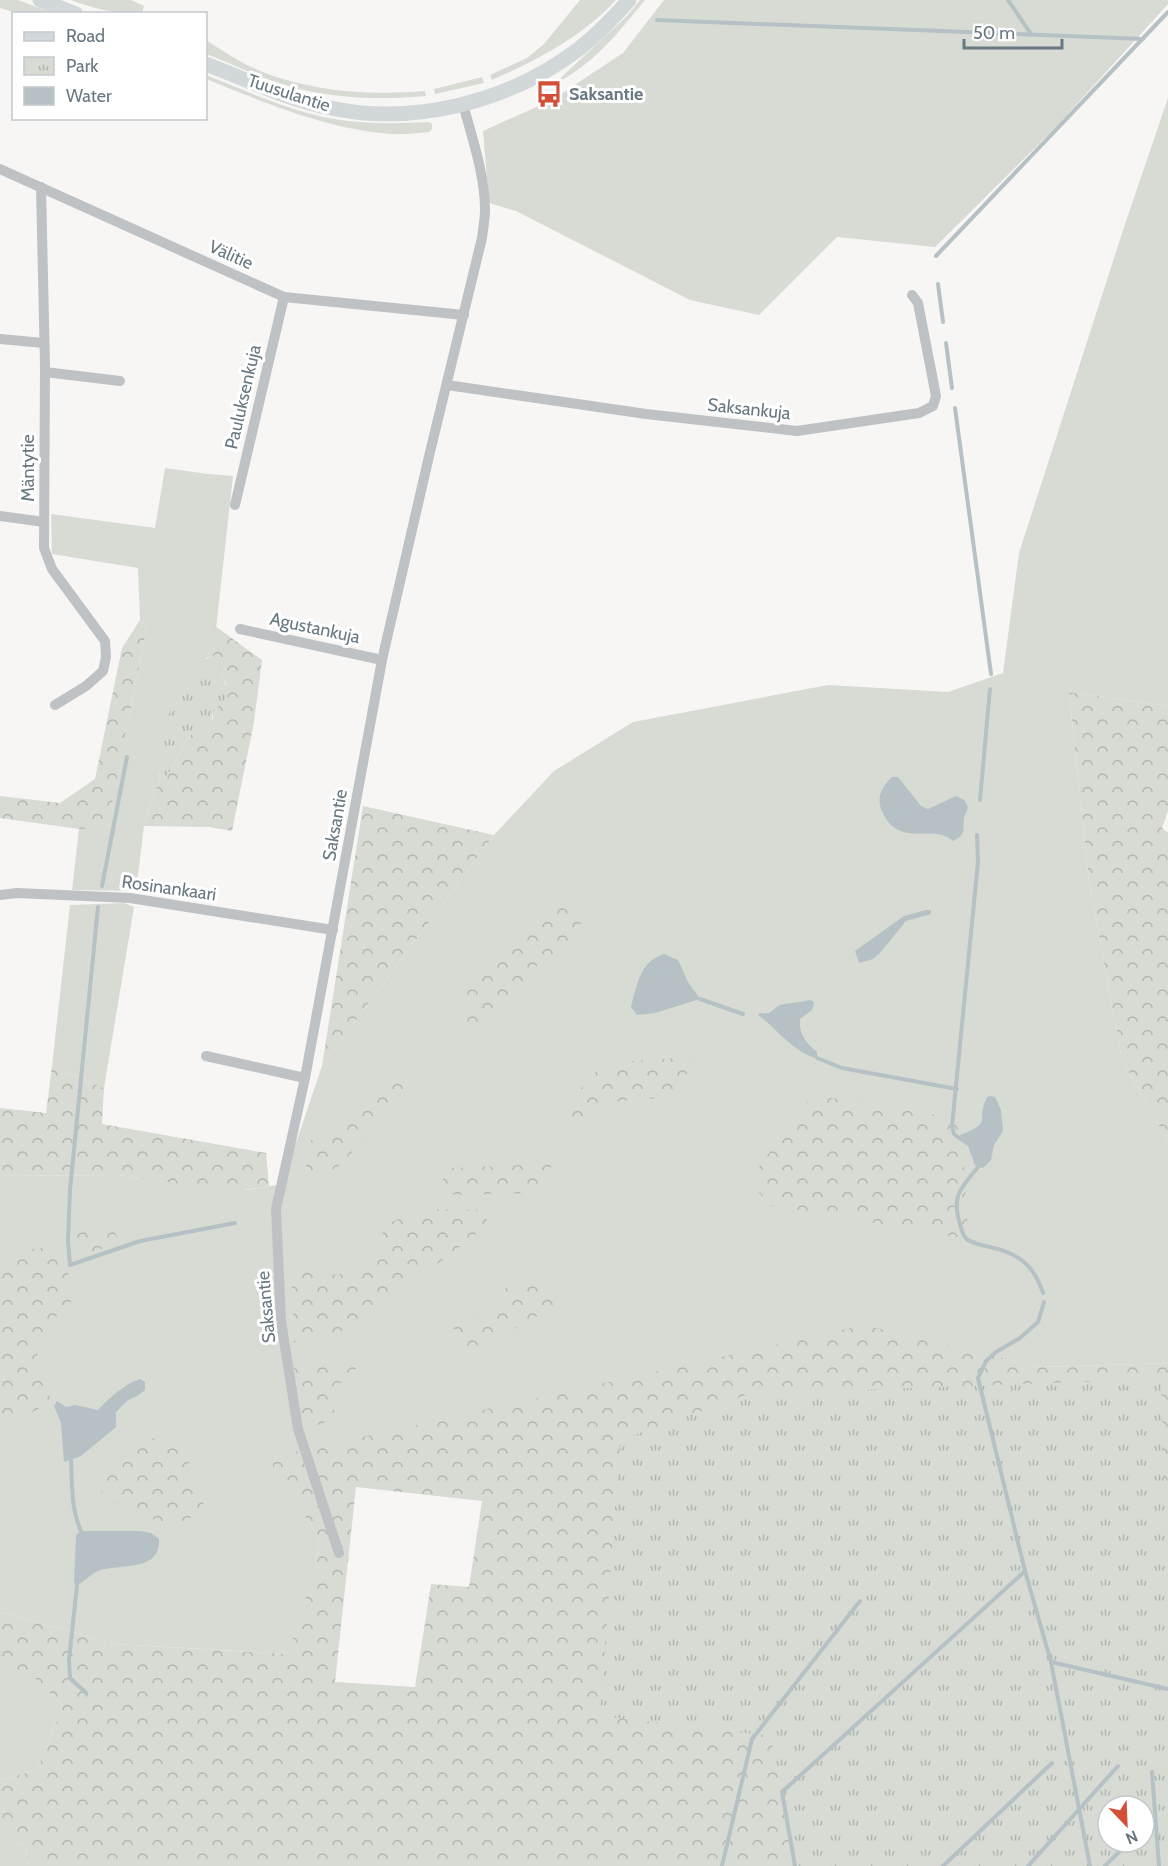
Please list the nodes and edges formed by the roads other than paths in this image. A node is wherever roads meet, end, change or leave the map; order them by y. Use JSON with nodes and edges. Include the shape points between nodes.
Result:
{"nodes":[{"id":1,"x":40,"y":0,"type":"edge"},
{"id":2,"x":629,"y":0,"type":"edge"},
{"id":3,"x":71,"y":12,"type":"edge"},
{"id":4,"x":207,"y":64,"type":"edge"},
{"id":5,"x":463,"y":104,"type":"junction"},
{"id":6,"x":0,"y":169,"type":"edge"},
{"id":7,"x":41,"y":187,"type":"junction"},
{"id":8,"x":912,"y":296,"type":"dead end"},
{"id":9,"x":284,"y":297,"type":"junction"},
{"id":10,"x":464,"y":315,"type":"junction"},
{"id":11,"x":0,"y":339,"type":"edge"},
{"id":12,"x":44,"y":343,"type":"junction"},
{"id":13,"x":45,"y":372,"type":"junction"},
{"id":14,"x":120,"y":381,"type":"dead end"},
{"id":15,"x":447,"y":385,"type":"junction"},
{"id":16,"x":235,"y":505,"type":"dead end"},
{"id":17,"x":0,"y":516,"type":"edge"},
{"id":18,"x":44,"y":522,"type":"junction"},
{"id":19,"x":240,"y":629,"type":"dead end"},
{"id":20,"x":382,"y":660,"type":"junction"},
{"id":21,"x":55,"y":705,"type":"dead end"},
{"id":22,"x":0,"y":895,"type":"edge"},
{"id":23,"x":333,"y":930,"type":"junction"},
{"id":24,"x":206,"y":1056,"type":"dead end"},
{"id":25,"x":305,"y":1078,"type":"junction"},
{"id":26,"x":339,"y":1553,"type":"dead end"}],
"edges":[{"from":1,"to":3,"type":"main road"},
{"from":2,"to":5,"type":"main road","name":"Tuusulantie","via":[[588,42],[547,71]]},
{"from":4,"to":5,"type":"main road","name":"Tuusulantie","via":[[327,108],[406,113]]},
{"from":5,"to":10,"type":"street","name":"Saksantie","via":[[485,209]]},
{"from":6,"to":7,"type":"street","name":"Välitie"},
{"from":7,"to":9,"type":"street","name":"Välitie"},
{"from":7,"to":12,"type":"street","name":"Mäntytie"},
{"from":8,"to":15,"type":"street","name":"Saksankuja","via":[[918,303],[936,396],[933,406],[918,413],[797,431]]},
{"from":9,"to":10,"type":"street","name":"Välitie"},
{"from":9,"to":16,"type":"street","name":"Pauluksenkuja"},
{"from":10,"to":15,"type":"street","name":"Saksantie"},
{"from":11,"to":12,"type":"street"},
{"from":12,"to":13,"type":"street","name":"Mäntytie"},
{"from":13,"to":14,"type":"street"},
{"from":13,"to":18,"type":"street","name":"Mäntytie"},
{"from":15,"to":20,"type":"street","name":"Saksantie"},
{"from":17,"to":18,"type":"street"},
{"from":18,"to":21,"type":"street","name":"Mäntytie","via":[[44,548],[52,569],[105,641],[106,657],[103,671]]},
{"from":19,"to":20,"type":"street","name":"Agustankuja"},
{"from":20,"to":23,"type":"street","name":"Saksantie"},
{"from":22,"to":23,"type":"street","name":"Rosinankaari","via":[[130,898]]},
{"from":23,"to":25,"type":"street","name":"Saksantie"},
{"from":24,"to":25,"type":"street"},
{"from":25,"to":26,"type":"street","name":"Saksantie","via":[[276,1209],[281,1321],[298,1428]]}]}
